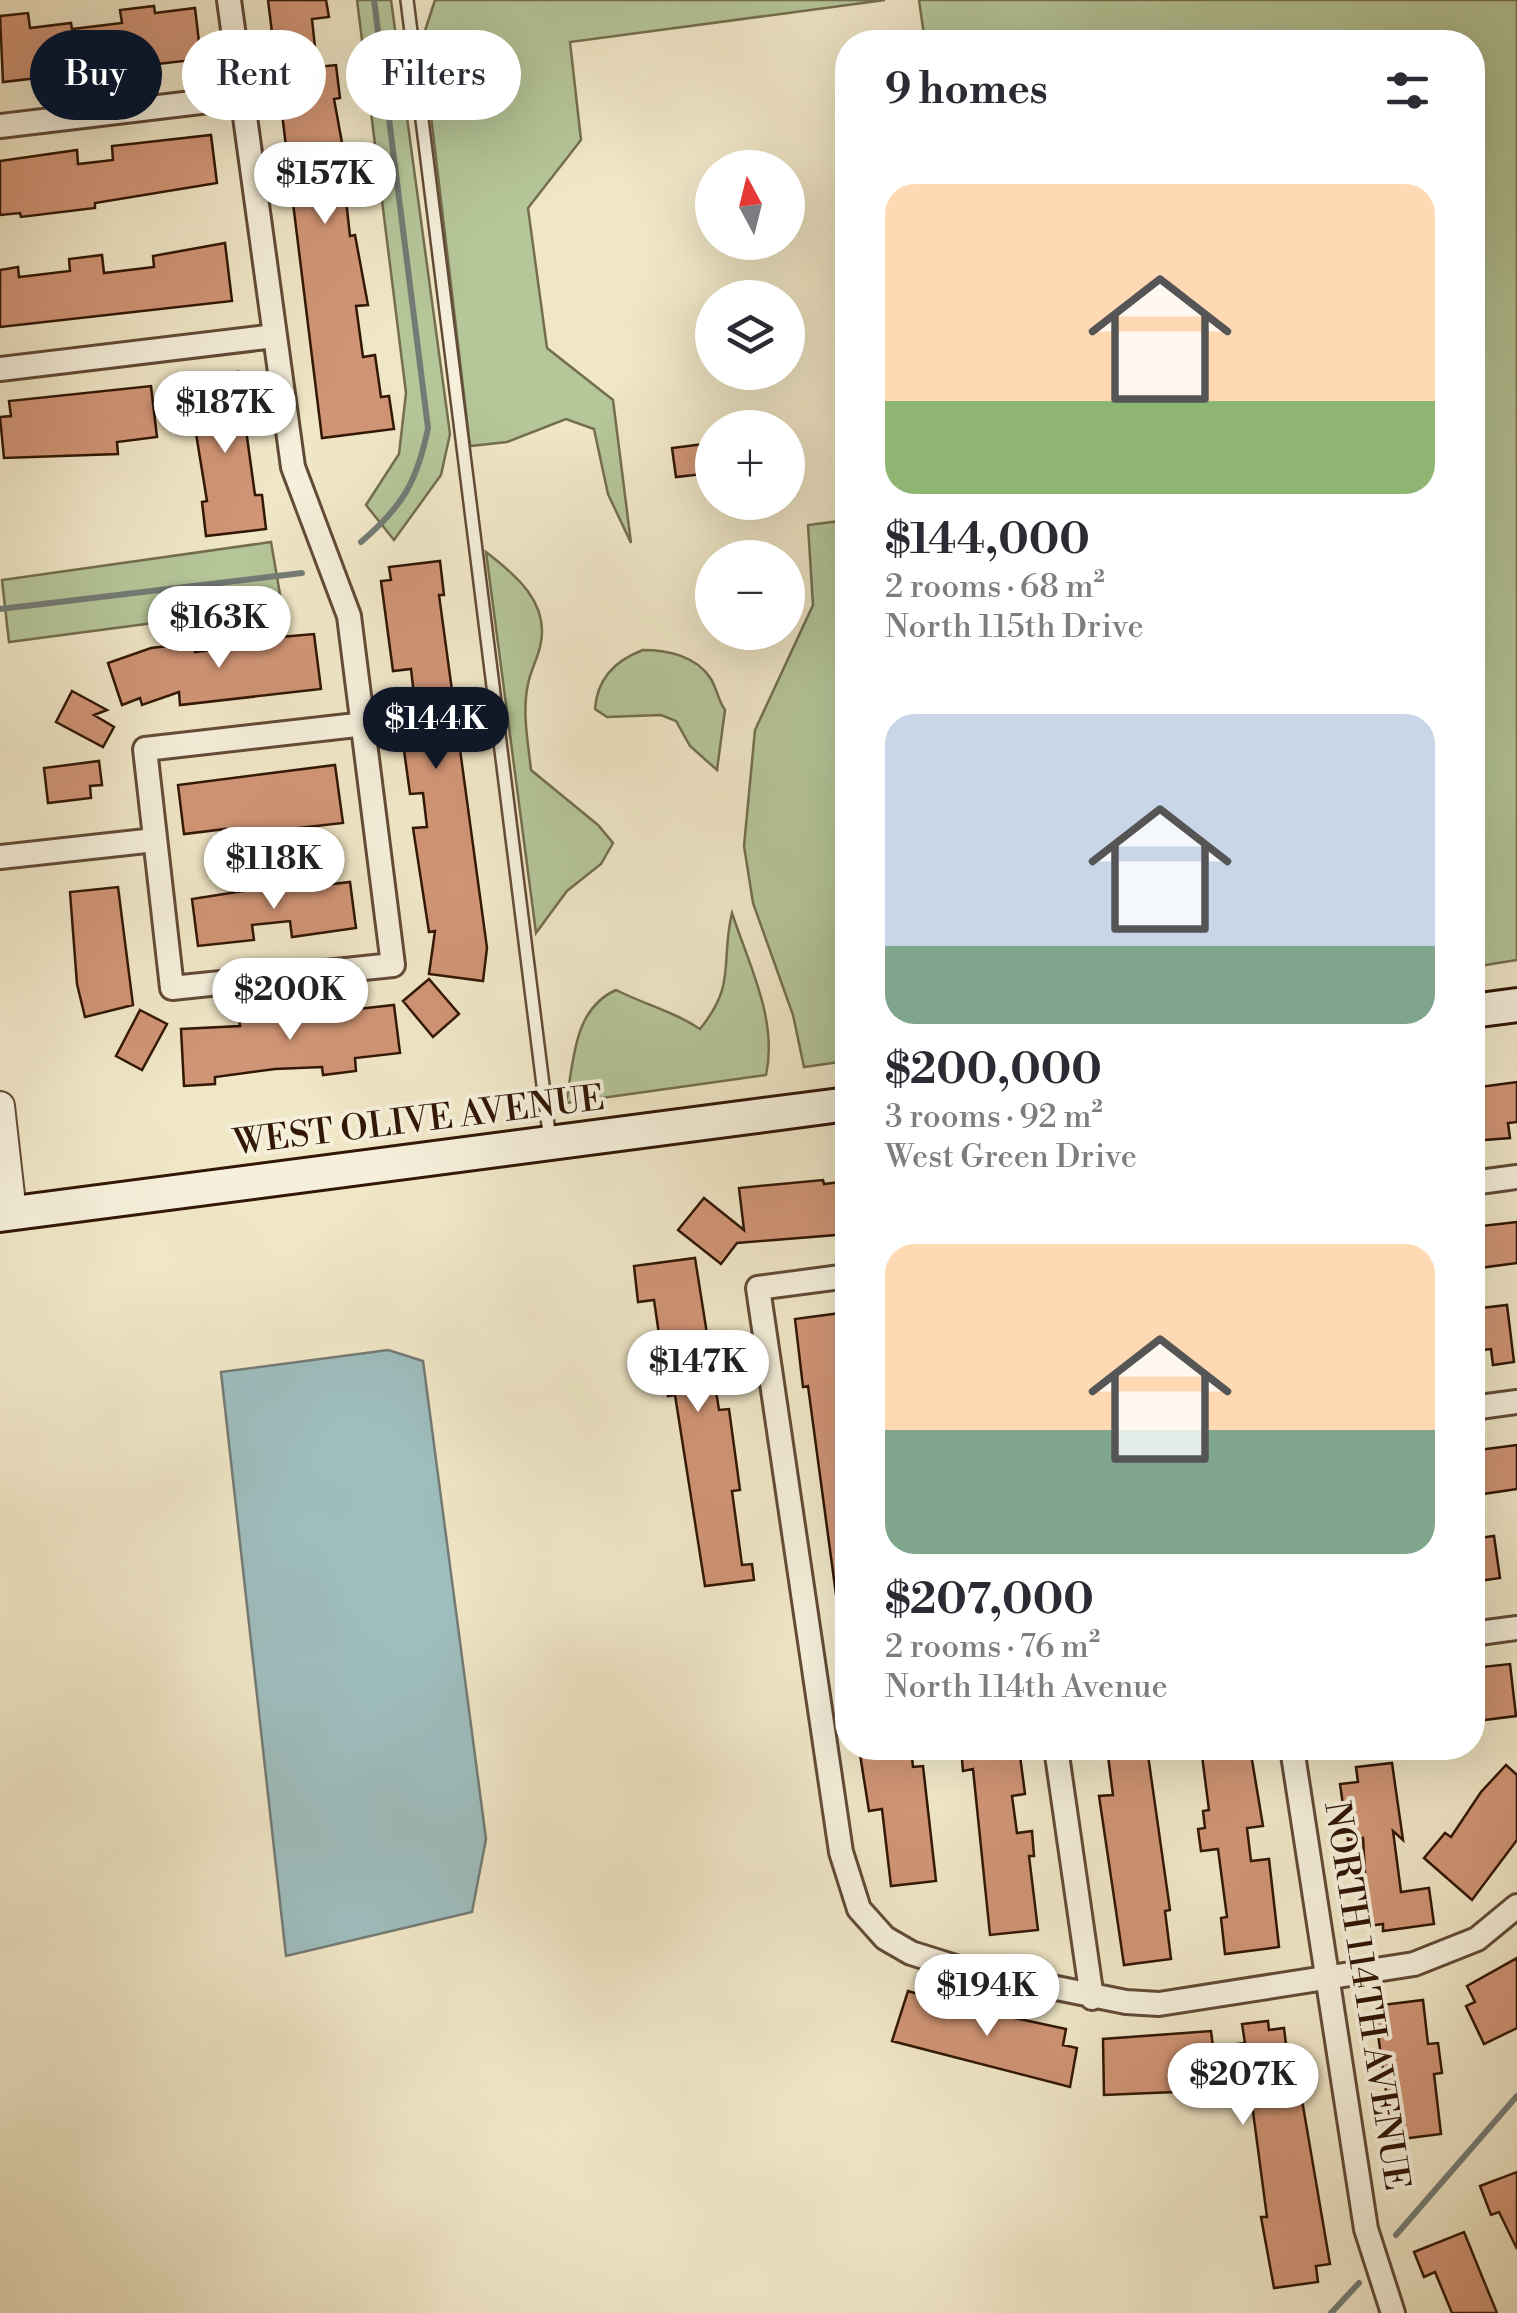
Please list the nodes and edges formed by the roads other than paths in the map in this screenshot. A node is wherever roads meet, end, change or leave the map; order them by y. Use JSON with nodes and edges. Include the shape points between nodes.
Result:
{"nodes":[{"id":1,"x":229,"y":0,"type":"edge"},
{"id":2,"x":406,"y":0,"type":"edge"},
{"id":3,"x":233,"y":30,"type":"edge"},
{"id":4,"x":182,"y":104,"type":"edge"},
{"id":5,"x":245,"y":120,"type":"edge"},
{"id":6,"x":0,"y":126,"type":"edge"},
{"id":7,"x":275,"y":336,"type":"junction"},
{"id":8,"x":0,"y":369,"type":"edge"},
{"id":9,"x":364,"y":724,"type":"junction"},
{"id":10,"x":155,"y":840,"type":"junction"},
{"id":11,"x":0,"y":857,"type":"edge"},
{"id":12,"x":1517,"y":1005,"type":"edge"},
{"id":13,"x":1485,"y":1010,"type":"edge"},
{"id":14,"x":0,"y":1106,"type":"edge"},
{"id":15,"x":835,"y":1106,"type":"edge"},
{"id":16,"x":550,"y":1145,"type":"junction"},
{"id":17,"x":1517,"y":1176,"type":"edge"},
{"id":18,"x":1485,"y":1181,"type":"edge"},
{"id":19,"x":6,"y":1214,"type":"edge"},
{"id":20,"x":835,"y":1278,"type":"edge"},
{"id":21,"x":1517,"y":1402,"type":"edge"},
{"id":22,"x":1485,"y":1406,"type":"edge"},
{"id":23,"x":1517,"y":1628,"type":"edge"},
{"id":24,"x":1485,"y":1632,"type":"edge"},
{"id":25,"x":1058,"y":1760,"type":"edge"},
{"id":26,"x":1294,"y":1760,"type":"edge"},
{"id":27,"x":1517,"y":1906,"type":"edge"},
{"id":28,"x":1327,"y":1979,"type":"junction"},
{"id":29,"x":1092,"y":1998,"type":"junction"},
{"id":30,"x":1392,"y":2313,"type":"edge"}],
"edges":[{"from":1,"to":3,"type":"street"},
{"from":2,"to":16,"type":"lane"},
{"from":4,"to":6,"type":"street"},
{"from":5,"to":7,"type":"street"},
{"from":7,"to":8,"type":"street"},
{"from":7,"to":9,"type":"street","via":[[292,468],[349,616]]},
{"from":9,"to":10,"type":"street","via":[[145,749]]},
{"from":9,"to":10,"type":"street","via":[[394,966],[172,988]]},
{"from":10,"to":11,"type":"street"},
{"from":12,"to":13,"type":"main road"},
{"from":14,"to":19,"type":"street"},
{"from":15,"to":16,"type":"main road","name":"WEST OLIVE AVENUE"},
{"from":16,"to":19,"type":"main road","name":"WEST OLIVE AVENUE"},
{"from":17,"to":18,"type":"street"},
{"from":20,"to":29,"type":"street","via":[[758,1288],[839,1841],[859,1910],[885,1938],[937,1962]]},
{"from":21,"to":22,"type":"street"},
{"from":23,"to":24,"type":"street"},
{"from":25,"to":29,"type":"street"},
{"from":26,"to":28,"type":"street","name":"NORTH 114TH AVENUE"},
{"from":27,"to":28,"type":"street","via":[[1442,1957]]},
{"from":28,"to":29,"type":"street","via":[[1159,2004]]},
{"from":28,"to":30,"type":"street","name":"NORTH 114TH AVENUE","via":[[1371,2256]]}]}
